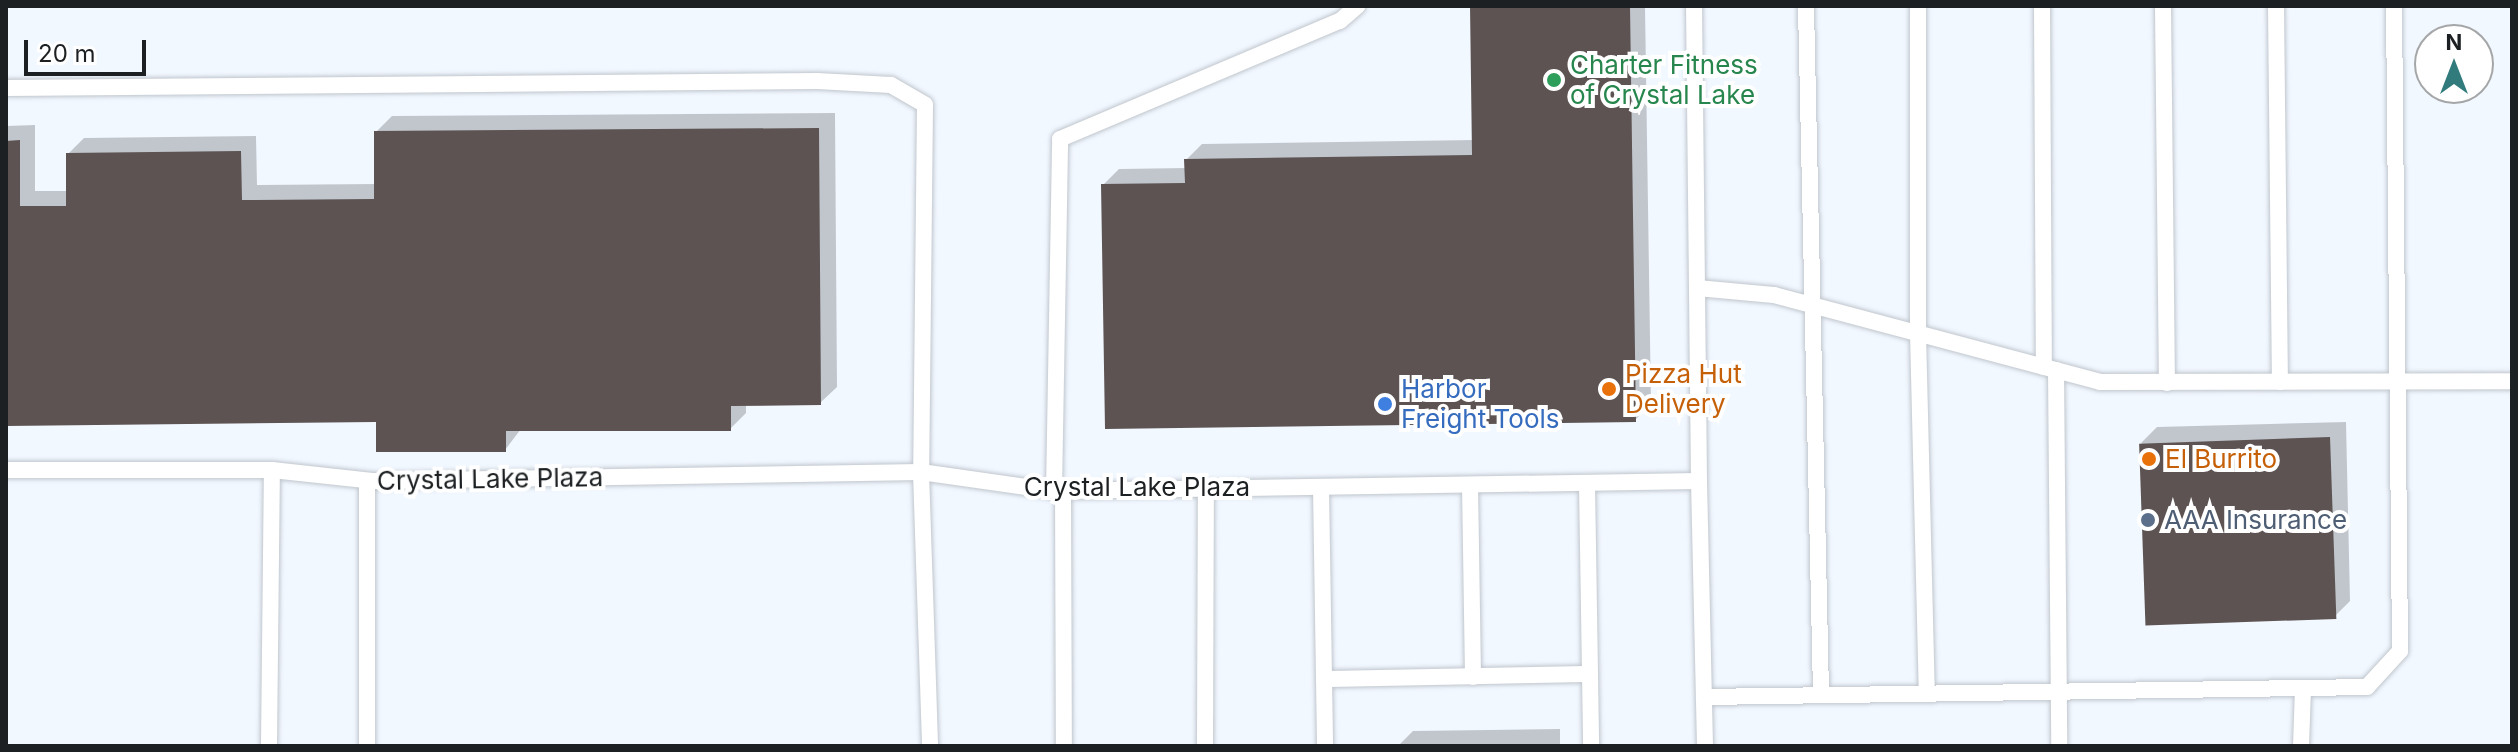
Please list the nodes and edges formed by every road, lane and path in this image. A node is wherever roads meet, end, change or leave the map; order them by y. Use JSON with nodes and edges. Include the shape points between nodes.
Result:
{"nodes":[{"id":1,"x":1357,"y":6,"type":"edge"},
{"id":2,"x":1694,"y":6,"type":"edge"},
{"id":3,"x":1806,"y":6,"type":"edge"},
{"id":4,"x":1918,"y":6,"type":"edge"},
{"id":5,"x":2042,"y":6,"type":"edge"},
{"id":6,"x":2163,"y":6,"type":"edge"},
{"id":7,"x":2276,"y":6,"type":"edge"},
{"id":8,"x":2394,"y":6,"type":"edge"},
{"id":9,"x":6,"y":88,"type":"edge"},
{"id":10,"x":1697,"y":288,"type":"junction"},
{"id":11,"x":1812,"y":305,"type":"junction"},
{"id":12,"x":1918,"y":333,"type":"junction"},
{"id":13,"x":2050,"y":368,"type":"junction"},
{"id":14,"x":2396,"y":381,"type":"junction"},
{"id":15,"x":2512,"y":381,"type":"edge"},
{"id":16,"x":2280,"y":382,"type":"junction"},
{"id":17,"x":2167,"y":383,"type":"junction"},
{"id":18,"x":6,"y":470,"type":"edge"},
{"id":19,"x":272,"y":470,"type":"junction"},
{"id":20,"x":921,"y":472,"type":"junction"},
{"id":21,"x":367,"y":481,"type":"junction"},
{"id":22,"x":1699,"y":481,"type":"junction"},
{"id":23,"x":1587,"y":483,"type":"junction"},
{"id":24,"x":1470,"y":485,"type":"junction"},
{"id":25,"x":1321,"y":487,"type":"junction"},
{"id":26,"x":1206,"y":488,"type":"junction"},
{"id":27,"x":1058,"y":490,"type":"junction"},
{"id":28,"x":1590,"y":674,"type":"junction"},
{"id":29,"x":1473,"y":677,"type":"junction"},
{"id":30,"x":1324,"y":679,"type":"junction"},
{"id":31,"x":2303,"y":688,"type":"junction"},
{"id":32,"x":2056,"y":692,"type":"junction"},
{"id":33,"x":1927,"y":694,"type":"junction"},
{"id":34,"x":1821,"y":695,"type":"junction"},
{"id":35,"x":1704,"y":697,"type":"junction"},
{"id":36,"x":269,"y":746,"type":"edge"},
{"id":37,"x":367,"y":746,"type":"edge"},
{"id":38,"x":930,"y":746,"type":"edge"},
{"id":39,"x":1064,"y":746,"type":"edge"},
{"id":40,"x":1205,"y":746,"type":"edge"},
{"id":41,"x":1325,"y":746,"type":"edge"},
{"id":42,"x":1591,"y":746,"type":"edge"},
{"id":43,"x":1705,"y":746,"type":"edge"},
{"id":44,"x":2059,"y":746,"type":"edge"},
{"id":45,"x":2301,"y":746,"type":"edge"}],
"edges":[{"from":1,"to":27,"type":"lane","via":[[1340,21],[1060,139]]},
{"from":2,"to":10,"type":"lane"},
{"from":3,"to":11,"type":"lane"},
{"from":4,"to":12,"type":"lane"},
{"from":5,"to":13,"type":"lane"},
{"from":6,"to":17,"type":"lane"},
{"from":7,"to":16,"type":"lane"},
{"from":8,"to":14,"type":"lane"},
{"from":9,"to":20,"type":"lane","via":[[817,81],[891,85],[925,105]]},
{"from":10,"to":11,"type":"lane","via":[[1774,295]]},
{"from":10,"to":22,"type":"lane"},
{"from":11,"to":12,"type":"lane"},
{"from":11,"to":34,"type":"lane"},
{"from":12,"to":13,"type":"lane"},
{"from":12,"to":33,"type":"lane"},
{"from":13,"to":17,"type":"lane","via":[[2100,382]]},
{"from":13,"to":32,"type":"lane"},
{"from":14,"to":15,"type":"lane"},
{"from":14,"to":16,"type":"lane"},
{"from":14,"to":31,"type":"lane","via":[[2400,651],[2367,687]]},
{"from":16,"to":17,"type":"lane"},
{"from":18,"to":19,"type":"lane","name":"Crystal Lake Plaza"},
{"from":19,"to":21,"type":"lane","name":"Crystal Lake Plaza"},
{"from":19,"to":36,"type":"lane"},
{"from":20,"to":21,"type":"lane","name":"Crystal Lake Plaza"},
{"from":20,"to":27,"type":"lane","name":"Crystal Lake Plaza"},
{"from":20,"to":38,"type":"lane"},
{"from":21,"to":37,"type":"lane"},
{"from":22,"to":23,"type":"lane","name":"Crystal Lake Plaza"},
{"from":22,"to":35,"type":"lane"},
{"from":23,"to":24,"type":"lane","name":"Crystal Lake Plaza"},
{"from":23,"to":28,"type":"lane"},
{"from":24,"to":25,"type":"lane","name":"Crystal Lake Plaza"},
{"from":24,"to":29,"type":"lane"},
{"from":25,"to":26,"type":"lane","name":"Crystal Lake Plaza"},
{"from":25,"to":30,"type":"lane"},
{"from":26,"to":27,"type":"lane","name":"Crystal Lake Plaza"},
{"from":26,"to":40,"type":"lane"},
{"from":27,"to":39,"type":"lane"},
{"from":28,"to":29,"type":"lane"},
{"from":28,"to":42,"type":"lane"},
{"from":29,"to":30,"type":"lane"},
{"from":30,"to":41,"type":"lane"},
{"from":31,"to":32,"type":"lane"},
{"from":31,"to":45,"type":"lane"},
{"from":32,"to":33,"type":"lane"},
{"from":32,"to":44,"type":"lane"},
{"from":33,"to":34,"type":"lane"},
{"from":34,"to":35,"type":"lane"},
{"from":35,"to":43,"type":"lane"}]}
